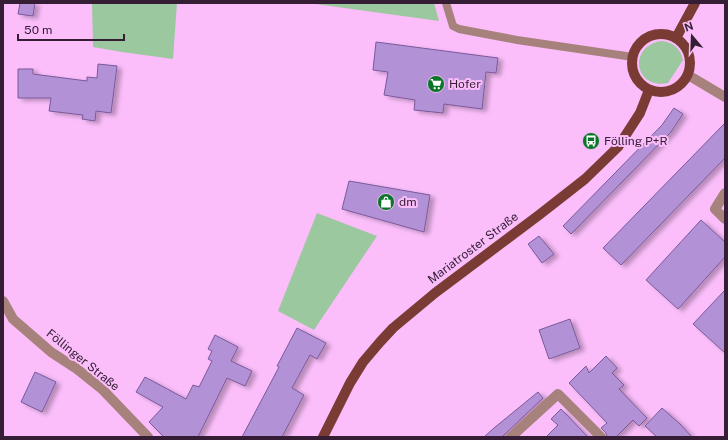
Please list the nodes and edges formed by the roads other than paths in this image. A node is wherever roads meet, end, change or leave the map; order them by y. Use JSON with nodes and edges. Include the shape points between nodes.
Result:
{"nodes":[{"id":1,"x":446,"y":3,"type":"edge"},
{"id":2,"x":695,"y":3,"type":"edge"},
{"id":3,"x":676,"y":38,"type":"junction"},
{"id":4,"x":633,"y":57,"type":"junction"},
{"id":5,"x":688,"y":75,"type":"junction"},
{"id":6,"x":650,"y":90,"type":"junction"},
{"id":7,"x":725,"y":97,"type":"edge"},
{"id":8,"x":725,"y":193,"type":"edge"},
{"id":9,"x":725,"y":219,"type":"edge"},
{"id":10,"x":3,"y":301,"type":"edge"},
{"id":11,"x":148,"y":437,"type":"edge"},
{"id":12,"x":323,"y":437,"type":"edge"},
{"id":13,"x":511,"y":437,"type":"edge"},
{"id":14,"x":601,"y":437,"type":"edge"}],
"edges":[{"from":1,"to":4,"type":"lane","via":[[453,26],[459,29]]},
{"from":2,"to":3,"type":"main road"},
{"from":3,"to":4,"type":"main road","via":[[655,35],[637,47]]},
{"from":3,"to":5,"type":"main road","via":[[689,54]]},
{"from":4,"to":6,"type":"main road","via":[[636,76],[641,84]]},
{"from":5,"to":6,"type":"main road","via":[[672,90]]},
{"from":5,"to":7,"type":"street"},
{"from":6,"to":12,"type":"main road","name":"Mariatroster Straße","via":[[640,113],[618,147],[585,179],[393,328],[350,383]]},
{"from":8,"to":9,"type":"street","via":[[715,209]]},
{"from":10,"to":11,"type":"street","name":"Föllinger Straße","via":[[13,319],[51,352],[102,389]]},
{"from":13,"to":14,"type":"street","via":[[558,394]]}]}
